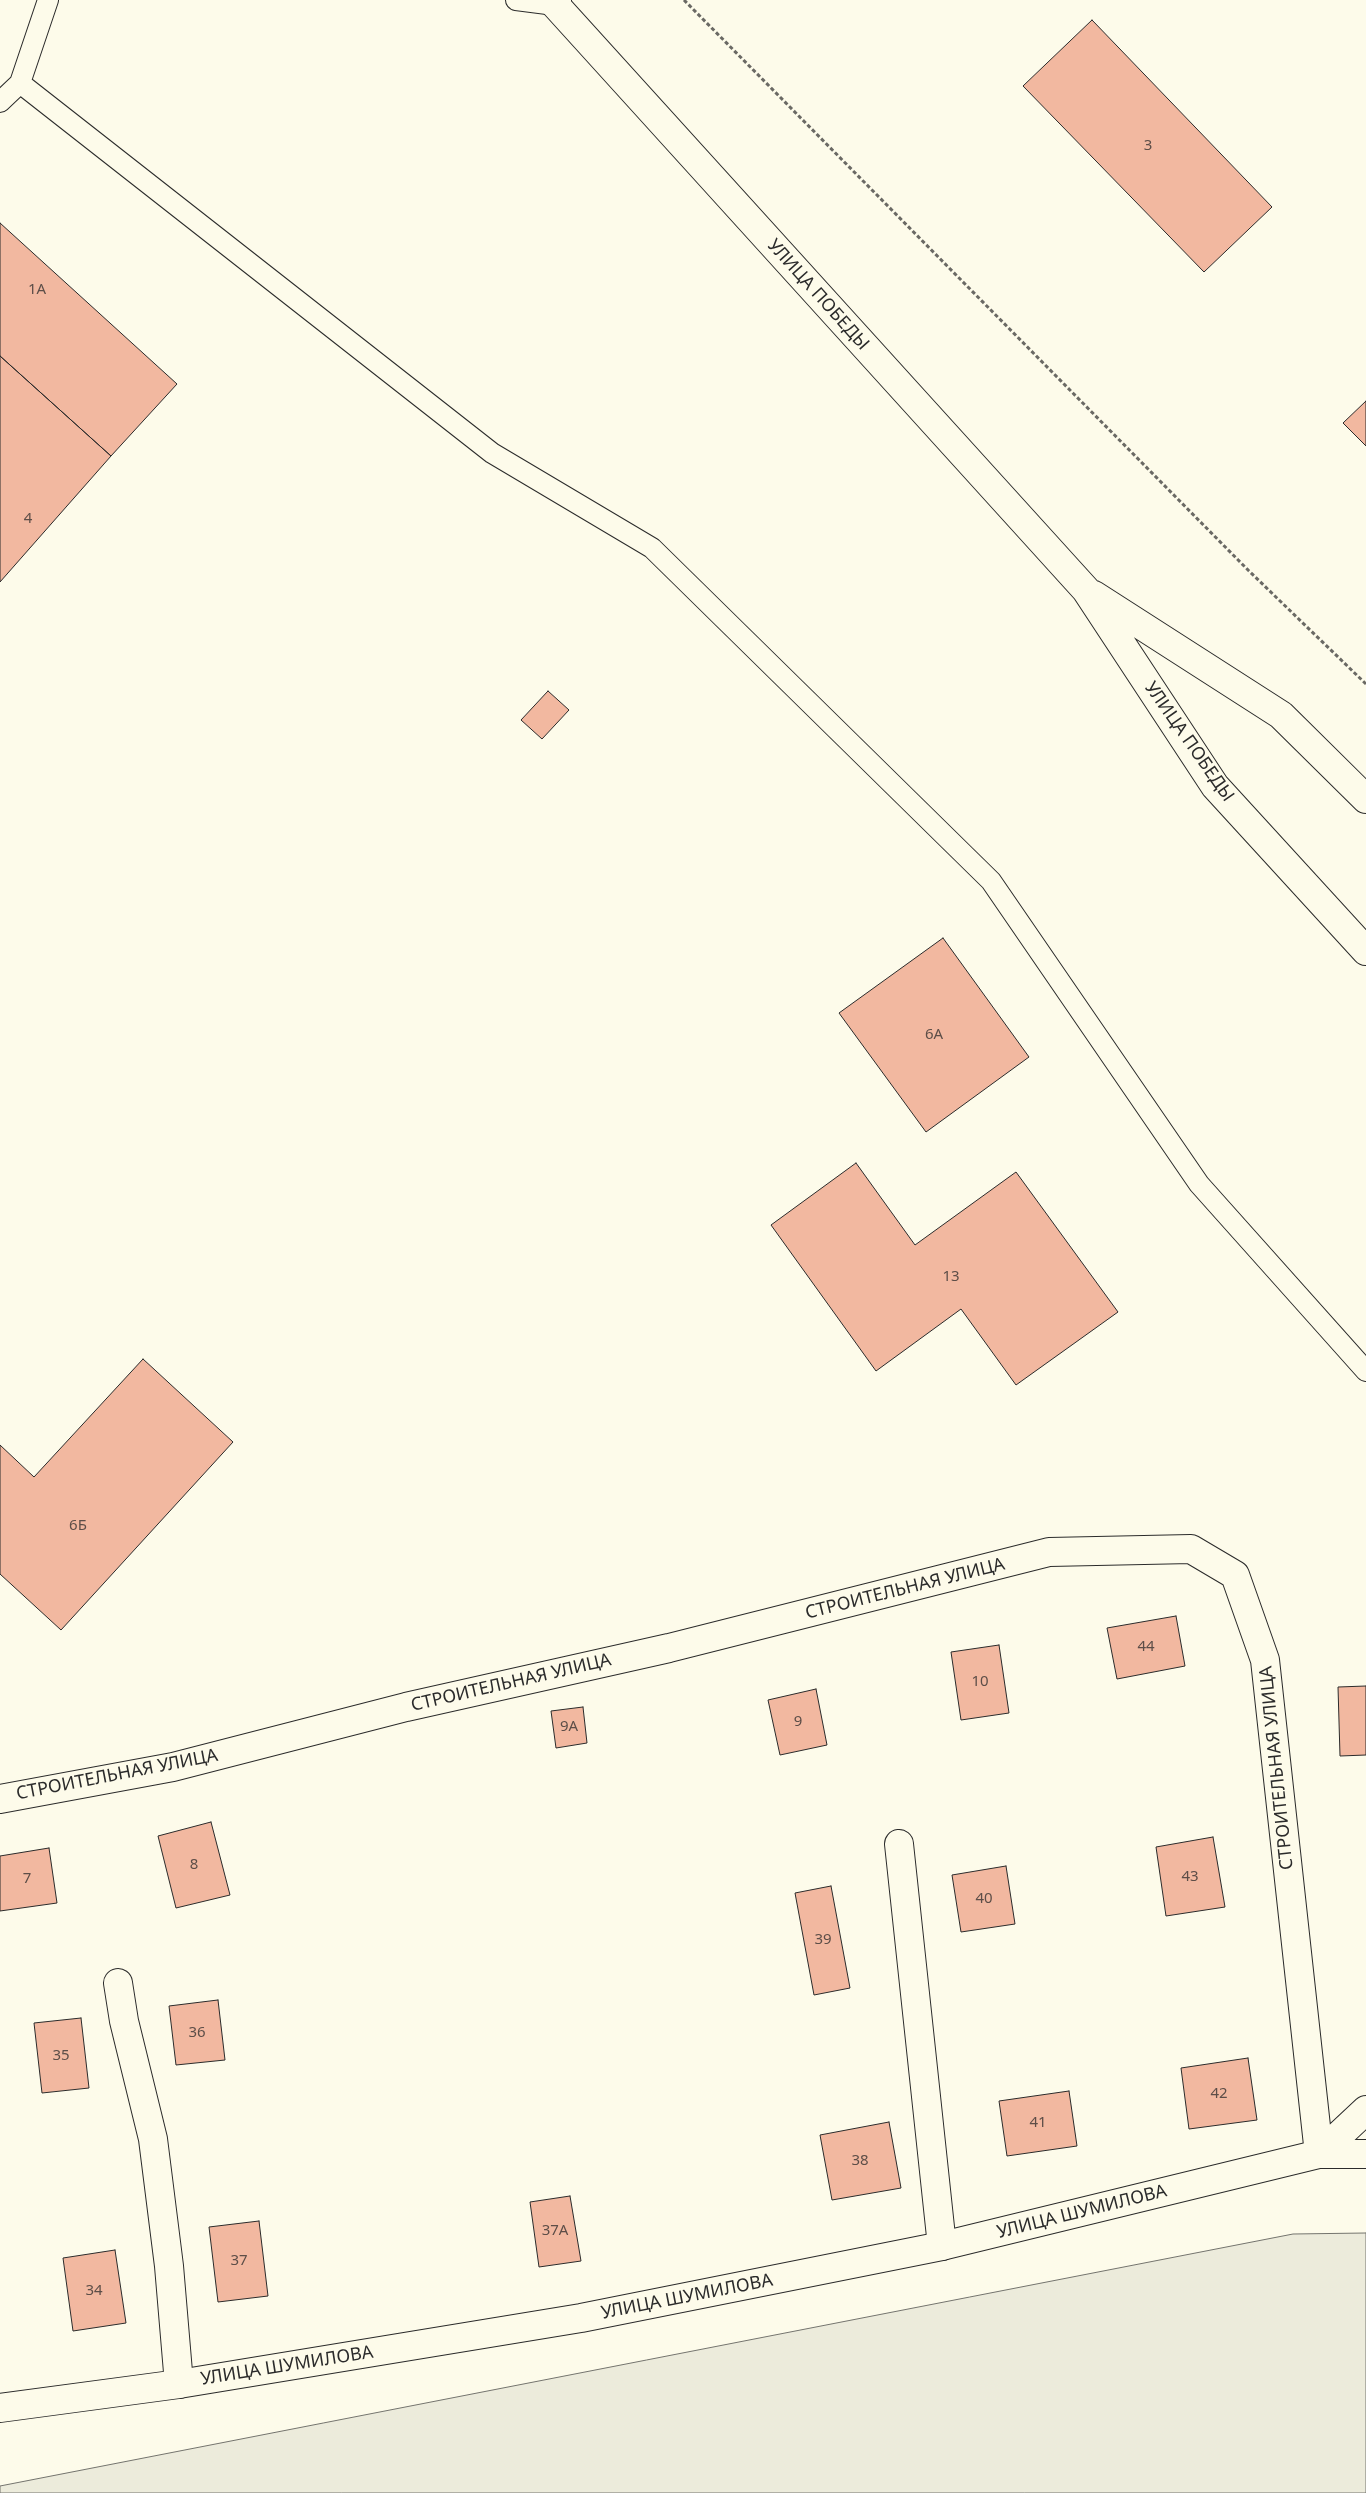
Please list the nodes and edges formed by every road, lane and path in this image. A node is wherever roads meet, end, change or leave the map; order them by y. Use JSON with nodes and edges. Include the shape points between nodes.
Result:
{"nodes":[{"id":1,"x":48,"y":0,"type":"edge"},
{"id":2,"x":516,"y":0,"type":"edge"},
{"id":3,"x":684,"y":0,"type":"edge"},
{"id":4,"x":556,"y":2,"type":"edge"},
{"id":5,"x":20,"y":84,"type":"junction"},
{"id":6,"x":0,"y":102,"type":"edge"},
{"id":7,"x":1086,"y":590,"type":"junction"},
{"id":8,"x":1366,"y":684,"type":"edge"},
{"id":9,"x":1366,"y":799,"type":"edge"},
{"id":10,"x":1366,"y":951,"type":"edge"},
{"id":11,"x":1366,"y":1371,"type":"edge"},
{"id":12,"x":0,"y":1799,"type":"edge"},
{"id":13,"x":899,"y":1844,"type":"dead end"},
{"id":14,"x":118,"y":1983,"type":"dead end"},
{"id":15,"x":1366,"y":2110,"type":"edge"},
{"id":16,"x":1319,"y":2154,"type":"junction"},
{"id":17,"x":1366,"y":2154,"type":"edge"},
{"id":18,"x":942,"y":2246,"type":"junction"},
{"id":19,"x":178,"y":2384,"type":"junction"},
{"id":20,"x":0,"y":2408,"type":"edge"}],
"edges":[{"from":1,"to":5,"type":"lane"},
{"from":2,"to":4,"type":"lane"},
{"from":3,"to":8,"type":"path","via":[[1249,571]]},
{"from":4,"to":7,"type":"main road","name":"УЛИЦА ПОБЕДЫ"},
{"from":5,"to":6,"type":"lane"},
{"from":5,"to":11,"type":"lane","via":[[492,453],[652,548],[992,880],[1199,1184]]},
{"from":7,"to":9,"type":"main road","name":"УЛИЦА ПОБЕДЫ","via":[[1281,715]]},
{"from":7,"to":10,"type":"main road","name":"УЛИЦА ПОБЕДЫ","via":[[1215,786]]},
{"from":12,"to":16,"type":"main road","name":"СТРОИТЕЛЬНАЯ УЛИЦА","via":[[173,1767],[406,1707],[669,1648],[1049,1552],[1191,1549],[1235,1575],[1265,1660]]},
{"from":13,"to":18,"type":"main road"},
{"from":14,"to":19,"type":"main road","via":[[124,2022],[153,2139],[169,2266]]},
{"from":15,"to":16,"type":"main road"},
{"from":16,"to":17,"type":"main road","name":"УЛИЦА ШУМИЛОВА"},
{"from":16,"to":18,"type":"main road","name":"УЛИЦА ШУМИЛОВА"},
{"from":18,"to":19,"type":"main road","name":"УЛИЦА ШУМИЛОВА","via":[[581,2318]]},
{"from":19,"to":20,"type":"main road","name":"УЛИЦА ШУМИЛОВА"}]}
